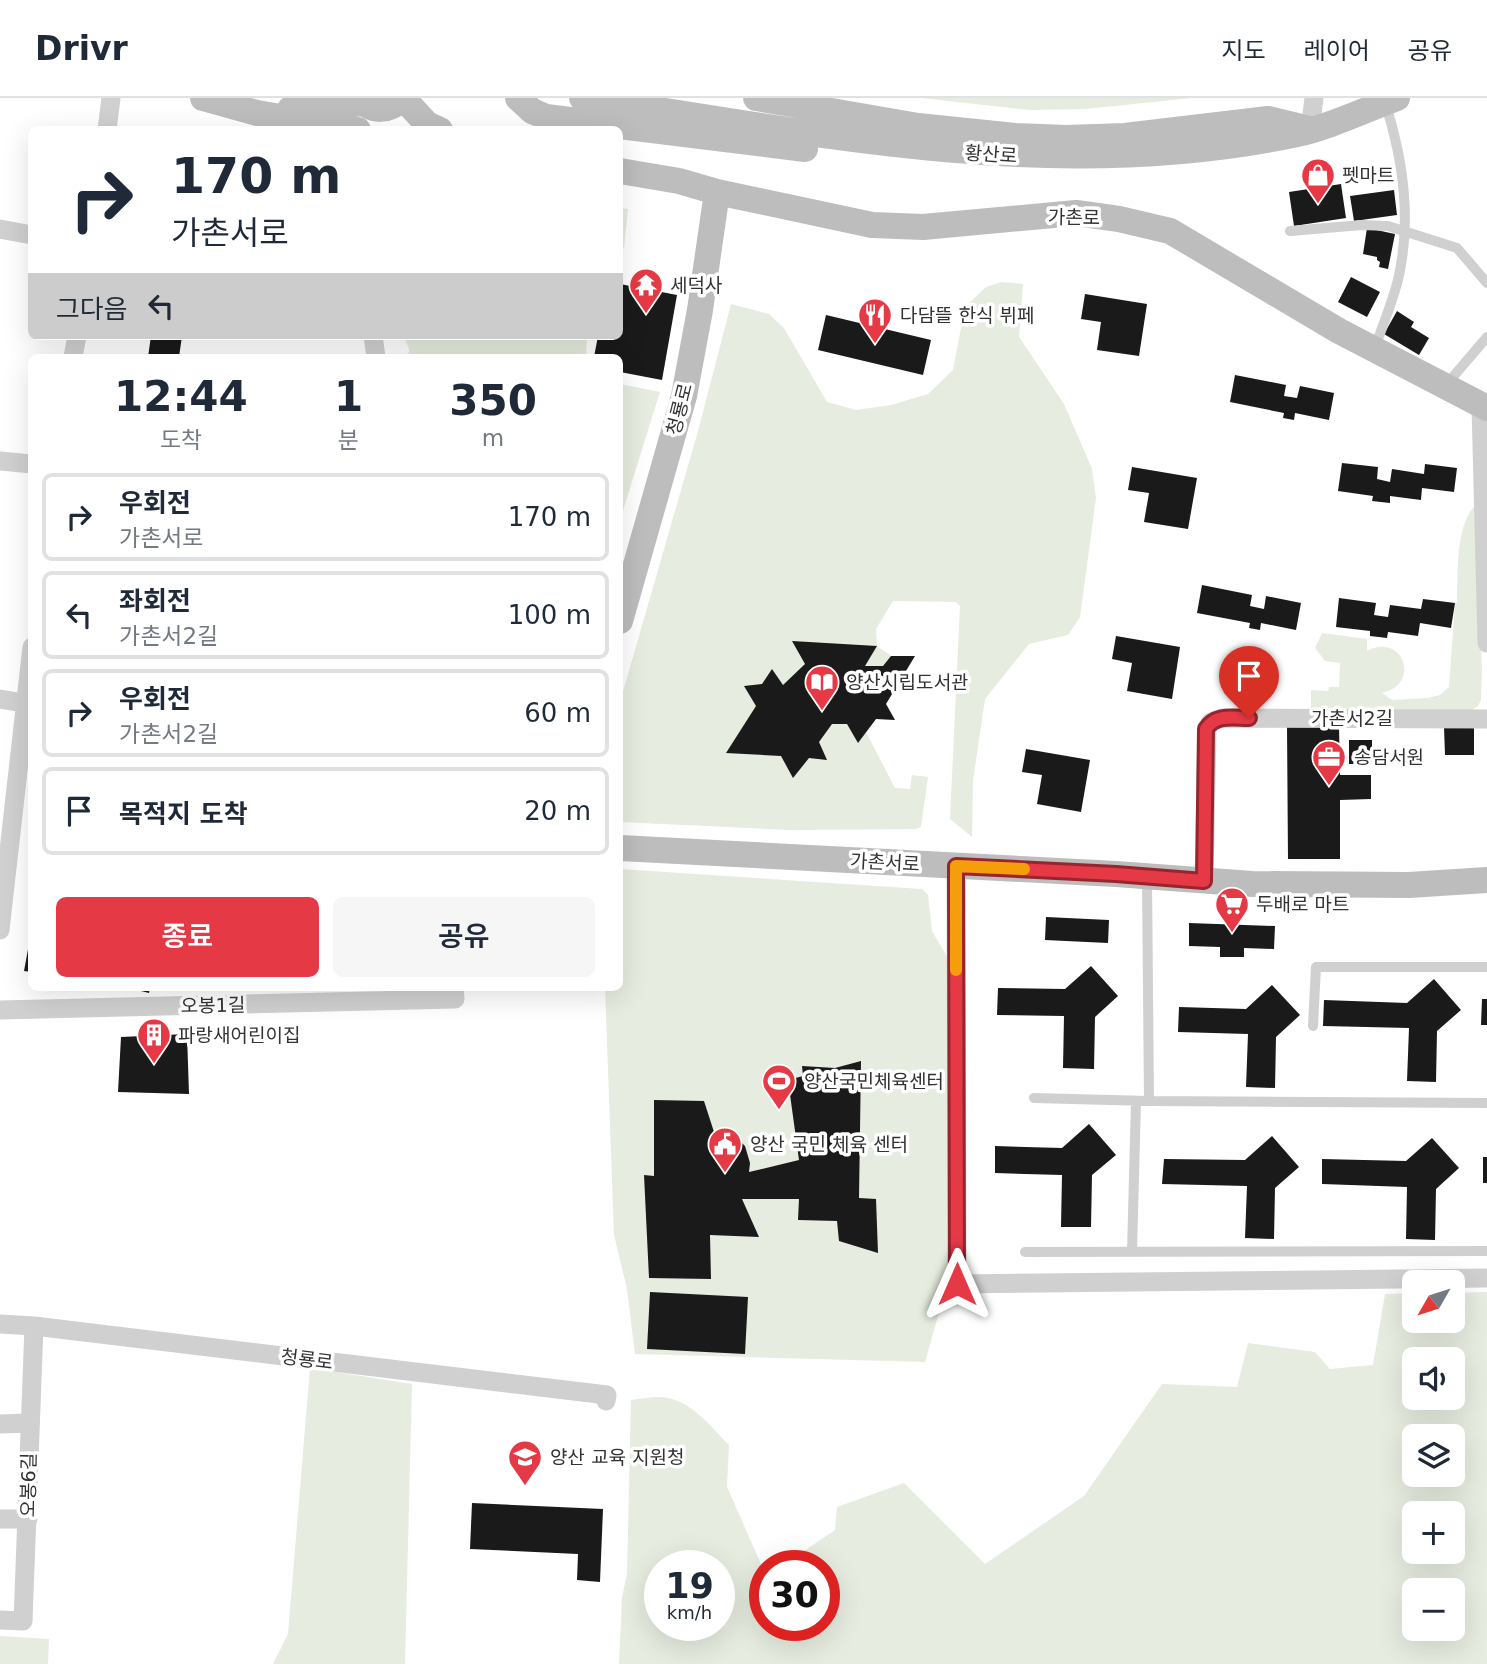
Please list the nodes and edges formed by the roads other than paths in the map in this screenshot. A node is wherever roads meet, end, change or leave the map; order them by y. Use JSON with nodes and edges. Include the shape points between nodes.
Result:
{"nodes":[{"id":1,"x":111,"y":98,"type":"edge"},
{"id":2,"x":403,"y":98,"type":"edge"},
{"id":3,"x":517,"y":98,"type":"edge"},
{"id":4,"x":582,"y":98,"type":"edge"},
{"id":5,"x":756,"y":98,"type":"edge"},
{"id":6,"x":1314,"y":98,"type":"edge"},
{"id":7,"x":211,"y":99,"type":"edge"},
{"id":8,"x":361,"y":101,"type":"edge"},
{"id":9,"x":1390,"y":101,"type":"edge"},
{"id":10,"x":536,"y":106,"type":"edge"},
{"id":11,"x":257,"y":113,"type":"junction"},
{"id":12,"x":108,"y":126,"type":"edge"},
{"id":13,"x":332,"y":126,"type":"edge"},
{"id":14,"x":431,"y":126,"type":"edge"},
{"id":15,"x":619,"y":126,"type":"edge"},
{"id":16,"x":623,"y":127,"type":"edge"},
{"id":17,"x":1311,"y":130,"type":"junction"},
{"id":18,"x":623,"y":172,"type":"edge"},
{"id":19,"x":717,"y":192,"type":"junction"},
{"id":20,"x":0,"y":229,"type":"edge"},
{"id":21,"x":1290,"y":231,"type":"dead end"},
{"id":22,"x":1404,"y":231,"type":"junction"},
{"id":23,"x":28,"y":235,"type":"edge"},
{"id":24,"x":1487,"y":283,"type":"edge"},
{"id":25,"x":1487,"y":337,"type":"edge"},
{"id":26,"x":1374,"y":350,"type":"junction"},
{"id":27,"x":1444,"y":387,"type":"junction"},
{"id":28,"x":1484,"y":407,"type":"edge"},
{"id":29,"x":0,"y":461,"type":"edge"},
{"id":30,"x":28,"y":464,"type":"edge"},
{"id":31,"x":623,"y":610,"type":"edge"},
{"id":32,"x":1487,"y":643,"type":"edge"},
{"id":33,"x":28,"y":676,"type":"edge"},
{"id":34,"x":0,"y":699,"type":"edge"},
{"id":35,"x":24,"y":704,"type":"junction"},
{"id":36,"x":1487,"y":719,"type":"edge"},
{"id":37,"x":623,"y":848,"type":"edge"},
{"id":38,"x":956,"y":866,"type":"junction"},
{"id":39,"x":1147,"y":877,"type":"junction"},
{"id":40,"x":1487,"y":880,"type":"edge"},
{"id":41,"x":1204,"y":881,"type":"junction"},
{"id":42,"x":0,"y":930,"type":"edge"},
{"id":43,"x":1487,"y":967,"type":"edge"},
{"id":44,"x":454,"y":991,"type":"edge"},
{"id":45,"x":0,"y":1010,"type":"edge"},
{"id":46,"x":1313,"y":1026,"type":"dead end"},
{"id":47,"x":1034,"y":1098,"type":"dead end"},
{"id":48,"x":1136,"y":1101,"type":"junction"},
{"id":49,"x":1149,"y":1101,"type":"junction"},
{"id":50,"x":1487,"y":1103,"type":"edge"},
{"id":51,"x":1487,"y":1251,"type":"edge"},
{"id":52,"x":1025,"y":1252,"type":"dead end"},
{"id":53,"x":1132,"y":1252,"type":"junction"},
{"id":54,"x":1487,"y":1279,"type":"edge"},
{"id":55,"x":0,"y":1324,"type":"edge"},
{"id":56,"x":34,"y":1326,"type":"junction"},
{"id":57,"x":606,"y":1401,"type":"dead end"},
{"id":58,"x":29,"y":1423,"type":"junction"},
{"id":59,"x":0,"y":1424,"type":"edge"},
{"id":60,"x":0,"y":1519,"type":"edge"},
{"id":61,"x":28,"y":1519,"type":"junction"},
{"id":62,"x":0,"y":1620,"type":"edge"}],
"edges":[{"from":1,"to":12,"type":"street"},
{"from":2,"to":8,"type":"main road","via":[[388,108],[371,108]]},
{"from":2,"to":14,"type":"main road"},
{"from":3,"to":10,"type":"main road"},
{"from":4,"to":17,"type":"main road","name":"황산로","via":[[844,138],[1037,157],[1150,154]]},
{"from":5,"to":17,"type":"main road","via":[[918,126],[1015,136],[1125,136],[1268,119]]},
{"from":6,"to":17,"type":"street"},
{"from":7,"to":11,"type":"main road"},
{"from":8,"to":11,"type":"main road"},
{"from":9,"to":17,"type":"main road","name":"황산로"},
{"from":9,"to":22,"type":"lane","via":[[1387,109],[1400,157]]},
{"from":10,"to":15,"type":"main road","via":[[546,117]]},
{"from":11,"to":13,"type":"main road"},
{"from":16,"to":17,"type":"main road","via":[[925,164],[1029,170],[1145,170],[1227,159],[1289,147]]},
{"from":18,"to":19,"type":"main road","name":"가촌로"},
{"from":19,"to":26,"type":"main road","name":"가촌로","via":[[901,227],[1076,213],[1119,219],[1170,232]]},
{"from":19,"to":31,"type":"main road","name":"청룡로","via":[[684,396]]},
{"from":20,"to":23,"type":"street"},
{"from":21,"to":22,"type":"lane","via":[[1362,225]]},
{"from":22,"to":24,"type":"lane","via":[[1457,248]]},
{"from":22,"to":26,"type":"lane","via":[[1398,279]]},
{"from":25,"to":27,"type":"lane"},
{"from":26,"to":27,"type":"main road","name":"가촌로"},
{"from":27,"to":28,"type":"main road","name":"가촌로"},
{"from":28,"to":32,"type":"street"},
{"from":29,"to":30,"type":"street"},
{"from":33,"to":35,"type":"street"},
{"from":34,"to":35,"type":"street"},
{"from":35,"to":42,"type":"street"},
{"from":36,"to":41,"type":"street","name":"가촌서2길","via":[[1222,718],[1211,722],[1206,729]]},
{"from":37,"to":38,"type":"main road","name":"가촌서로"},
{"from":38,"to":39,"type":"main road","name":"가촌서로"},
{"from":38,"to":54,"type":"street","via":[[957,1284]]},
{"from":39,"to":41,"type":"main road","name":"가촌서로"},
{"from":39,"to":49,"type":"lane"},
{"from":40,"to":41,"type":"main road","name":"가촌서로","via":[[1409,885]]},
{"from":43,"to":46,"type":"lane","via":[[1316,967]]},
{"from":44,"to":45,"type":"street","name":"오봉1길","via":[[455,999]]},
{"from":47,"to":48,"type":"lane"},
{"from":48,"to":49,"type":"lane"},
{"from":48,"to":53,"type":"lane"},
{"from":49,"to":50,"type":"lane"},
{"from":51,"to":53,"type":"lane"},
{"from":52,"to":53,"type":"lane"},
{"from":55,"to":56,"type":"street","name":"청룡로"},
{"from":56,"to":57,"type":"street","name":"청룡로","via":[[607,1395]]},
{"from":56,"to":58,"type":"street","name":"오봉6길"},
{"from":58,"to":59,"type":"street"},
{"from":58,"to":61,"type":"street","name":"오봉6길"},
{"from":60,"to":61,"type":"street"},
{"from":61,"to":62,"type":"street","name":"오봉6길","via":[[23,1621]]}]}
